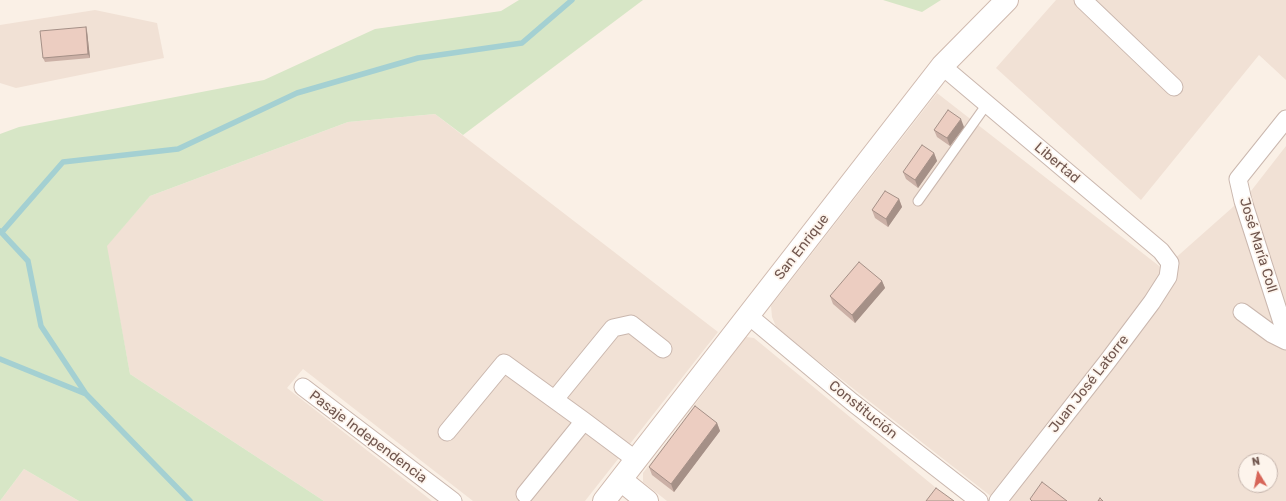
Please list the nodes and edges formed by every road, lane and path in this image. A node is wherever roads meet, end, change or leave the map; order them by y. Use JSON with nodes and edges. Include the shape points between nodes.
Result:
{"nodes":[{"id":1,"x":1007,"y":0,"type":"edge"},
{"id":2,"x":1083,"y":0,"type":"edge"},
{"id":3,"x":942,"y":66,"type":"junction"},
{"id":4,"x":1174,"y":87,"type":"dead end"},
{"id":5,"x":987,"y":104,"type":"junction"},
{"id":6,"x":1286,"y":119,"type":"edge"},
{"id":7,"x":918,"y":201,"type":"dead end"},
{"id":8,"x":1170,"y":263,"type":"joint"},
{"id":9,"x":1242,"y":312,"type":"dead end"},
{"id":10,"x":749,"y":316,"type":"junction"},
{"id":11,"x":1286,"y":335,"type":"edge"},
{"id":12,"x":1286,"y":341,"type":"edge"},
{"id":13,"x":663,"y":349,"type":"dead end"},
{"id":14,"x":303,"y":387,"type":"dead end"},
{"id":15,"x":555,"y":399,"type":"junction"},
{"id":16,"x":584,"y":421,"type":"junction"},
{"id":17,"x":447,"y":432,"type":"dead end"},
{"id":18,"x":636,"y":460,"type":"junction"},
{"id":19,"x":621,"y":480,"type":"junction"},
{"id":20,"x":525,"y":494,"type":"dead end"},
{"id":21,"x":453,"y":501,"type":"edge"},
{"id":22,"x":604,"y":501,"type":"edge"},
{"id":23,"x":647,"y":501,"type":"edge"},
{"id":24,"x":979,"y":501,"type":"edge"},
{"id":25,"x":998,"y":501,"type":"edge"}],
"edges":[{"from":1,"to":3,"type":"street","name":"San Enrique"},
{"from":2,"to":4,"type":"street"},
{"from":3,"to":5,"type":"street","name":"Libertad"},
{"from":3,"to":10,"type":"street","name":"San Enrique"},
{"from":5,"to":7,"type":"lane"},
{"from":5,"to":8,"type":"street","name":"Libertad","via":[[1161,250]]},
{"from":6,"to":11,"type":"street","name":"José María Coll","via":[[1238,179]]},
{"from":8,"to":25,"type":"street","name":"Juan José Latorre","via":[[1168,277],[1152,302]]},
{"from":9,"to":12,"type":"street"},
{"from":10,"to":18,"type":"street","name":"San Enrique"},
{"from":10,"to":24,"type":"street","name":"Constitución","via":[[852,402]]},
{"from":13,"to":15,"type":"street","via":[[631,324],[613,328]]},
{"from":14,"to":21,"type":"street","name":"Pasaje Independencia"},
{"from":15,"to":16,"type":"street"},
{"from":15,"to":17,"type":"street","via":[[504,363]]},
{"from":16,"to":18,"type":"street"},
{"from":16,"to":20,"type":"street"},
{"from":18,"to":19,"type":"street","name":"San Enrique"},
{"from":19,"to":22,"type":"street","name":"San Enrique"},
{"from":19,"to":23,"type":"street"}]}
